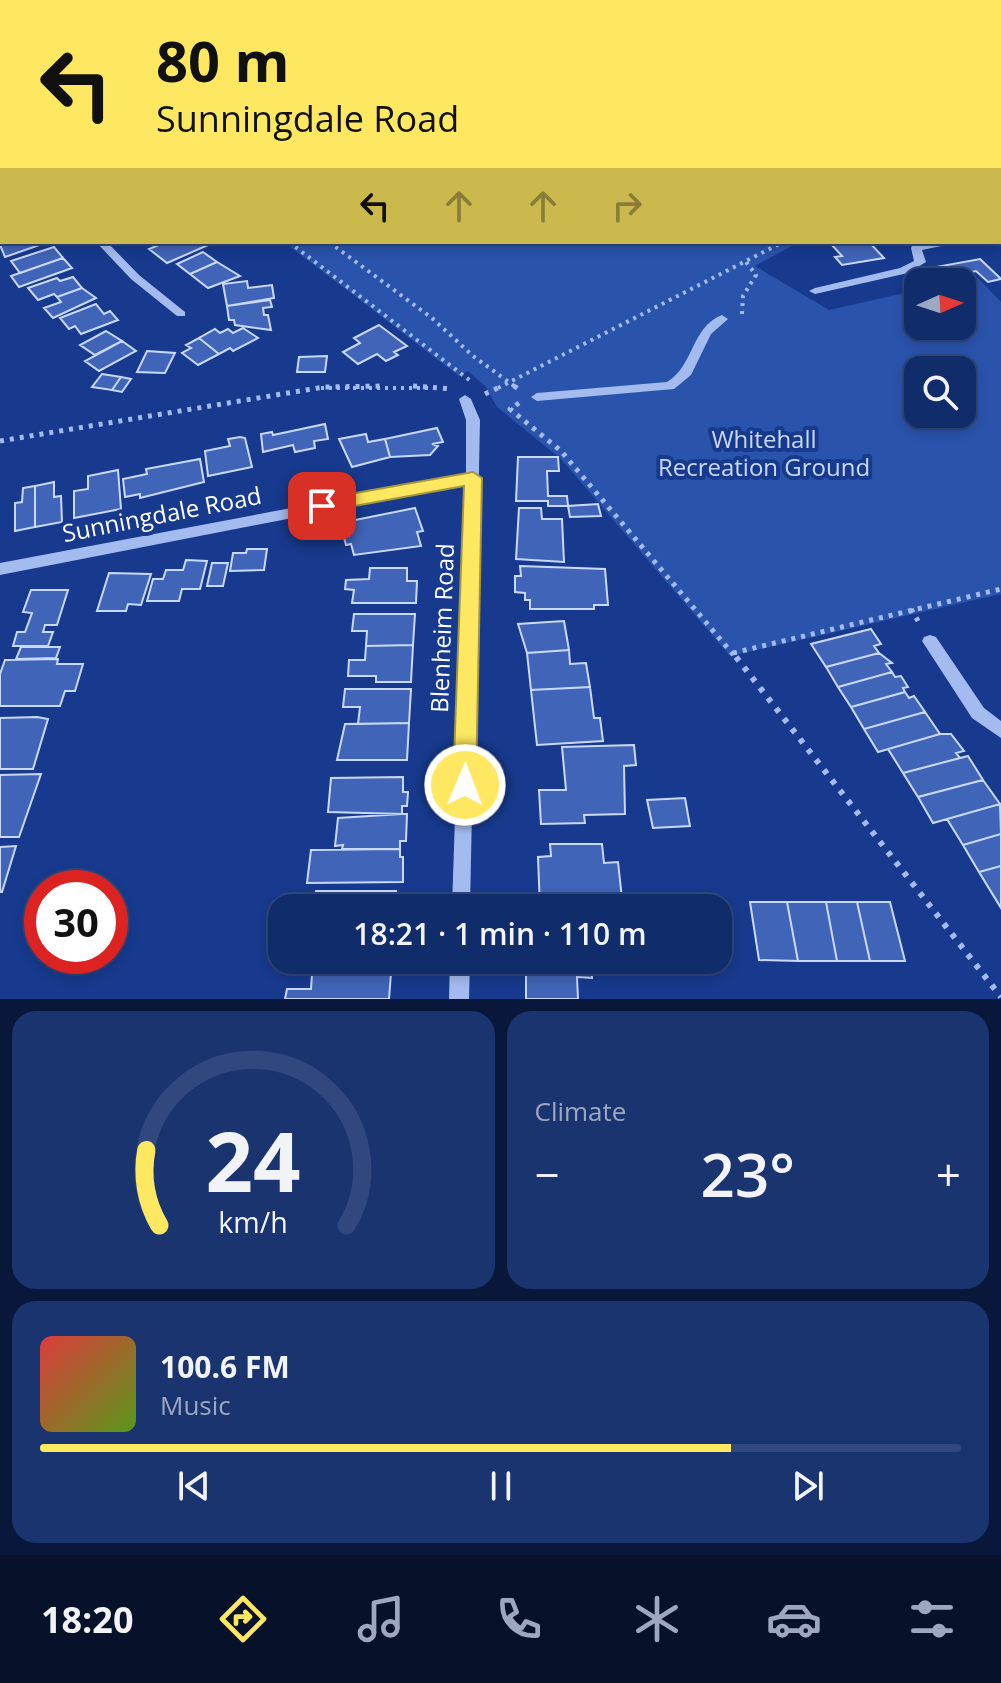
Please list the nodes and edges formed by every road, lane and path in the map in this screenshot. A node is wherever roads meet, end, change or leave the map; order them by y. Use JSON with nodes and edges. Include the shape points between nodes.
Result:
{"nodes":[{"id":1,"x":103,"y":244,"type":"edge"},
{"id":2,"x":292,"y":244,"type":"edge"},
{"id":3,"x":332,"y":244,"type":"edge"},
{"id":4,"x":779,"y":244,"type":"edge"},
{"id":5,"x":937,"y":244,"type":"edge"},
{"id":6,"x":746,"y":262,"type":"junction"},
{"id":7,"x":815,"y":291,"type":"dead end"},
{"id":8,"x":181,"y":314,"type":"dead end"},
{"id":9,"x":722,"y":319,"type":"joint"},
{"id":10,"x":511,"y":382,"type":"junction"},
{"id":11,"x":473,"y":395,"type":"junction"},
{"id":12,"x":537,"y":397,"type":"dead end"},
{"id":13,"x":0,"y":441,"type":"edge"},
{"id":14,"x":473,"y":478,"type":"junction"},
{"id":15,"x":0,"y":569,"type":"edge"},
{"id":16,"x":1001,"y":589,"type":"edge"},
{"id":17,"x":930,"y":641,"type":"dead end"},
{"id":18,"x":733,"y":653,"type":"junction"},
{"id":19,"x":1001,"y":731,"type":"edge"},
{"id":20,"x":461,"y":894,"type":"edge"},
{"id":21,"x":460,"y":974,"type":"edge"},
{"id":22,"x":1001,"y":997,"type":"edge"},
{"id":23,"x":459,"y":999,"type":"edge"}],
"edges":[{"from":1,"to":8,"type":"street"},
{"from":2,"to":11,"type":"path","via":[[460,370]]},
{"from":3,"to":10,"type":"path"},
{"from":4,"to":6,"type":"path"},
{"from":5,"to":7,"type":"street","via":[[916,248],[920,262],[904,271]]},
{"from":6,"to":9,"type":"path","via":[[756,275],[743,296],[742,314]]},
{"from":6,"to":10,"type":"path"},
{"from":9,"to":12,"type":"street","via":[[704,330],[681,382]]},
{"from":10,"to":11,"type":"path"},
{"from":10,"to":18,"type":"path","via":[[528,398],[510,409],[561,451]]},
{"from":11,"to":13,"type":"path","via":[[407,385],[324,387]]},
{"from":11,"to":14,"type":"street","name":"Blenheim Road"},
{"from":14,"to":15,"type":"street","name":"Sunningdale Road"},
{"from":14,"to":20,"type":"street","name":"Blenheim Road"},
{"from":16,"to":18,"type":"path"},
{"from":17,"to":19,"type":"street","via":[[978,713]]},
{"from":18,"to":22,"type":"path"},
{"from":21,"to":23,"type":"street"}]}
